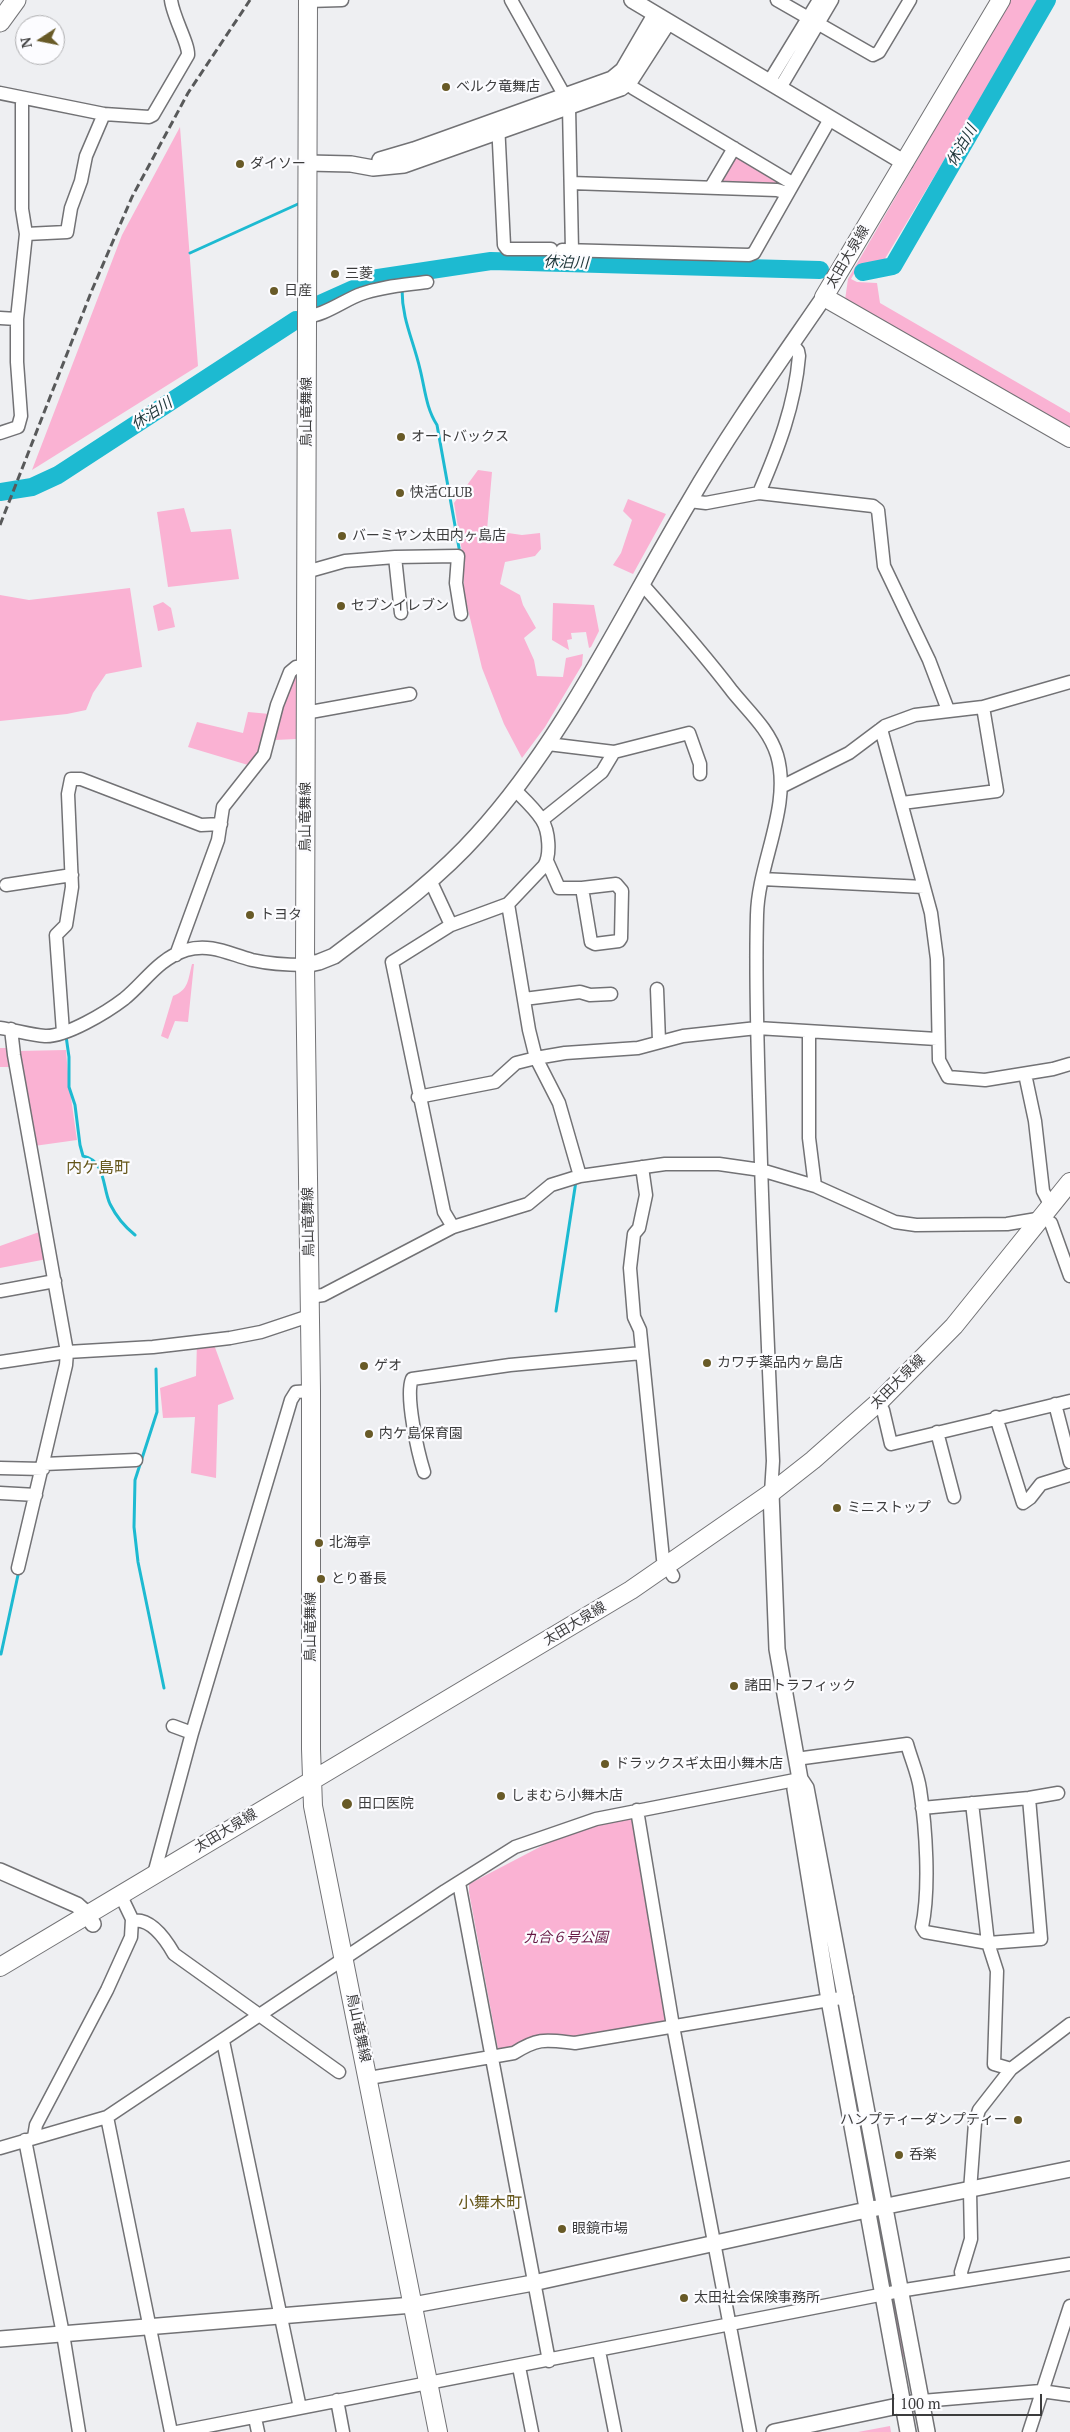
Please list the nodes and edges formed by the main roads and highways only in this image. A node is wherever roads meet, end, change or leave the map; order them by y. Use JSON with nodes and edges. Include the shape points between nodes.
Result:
{"nodes":[{"id":1,"x":16,"y":0,"type":"edge"},
{"id":2,"x":1000,"y":0,"type":"edge"},
{"id":3,"x":308,"y":1,"type":"edge"},
{"id":4,"x":0,"y":22,"type":"edge"},
{"id":5,"x":1070,"y":438,"type":"edge"},
{"id":6,"x":1070,"y":1182,"type":"edge"},
{"id":7,"x":1070,"y":1197,"type":"edge"},
{"id":8,"x":1048,"y":1216,"type":"junction"},
{"id":9,"x":771,"y":1500,"type":"junction"},
{"id":10,"x":312,"y":1786,"type":"junction"},
{"id":11,"x":123,"y":1899,"type":"junction"},
{"id":12,"x":90,"y":1919,"type":"junction"},
{"id":13,"x":0,"y":1966,"type":"edge"},
{"id":14,"x":0,"y":1980,"type":"edge"},
{"id":15,"x":438,"y":2432,"type":"edge"}],
"edges":[{"from":1,"to":4,"type":"main road"},
{"from":2,"to":5,"type":"main road","name":"太田大泉線","via":[[824,297]]},
{"from":3,"to":10,"type":"main road","name":"鳥山竜舞線","via":[[305,965]]},
{"from":6,"to":8,"type":"main road","name":"太田大泉線"},
{"from":7,"to":8,"type":"main road","name":"太田大泉線"},
{"from":8,"to":9,"type":"main road","name":"太田大泉線","via":[[954,1326],[881,1400]]},
{"from":8,"to":9,"type":"main road","name":"太田大泉線","via":[[1002,1285],[957,1336],[884,1410]]},
{"from":9,"to":10,"type":"main road","name":"太田大泉線","via":[[670,1571]]},
{"from":10,"to":11,"type":"main road","name":"太田大泉線"},
{"from":10,"to":11,"type":"main road","name":"太田大泉線","via":[[154,1874]]},
{"from":10,"to":15,"type":"main road","name":"鳥山竜舞線","via":[[313,1806]]},
{"from":11,"to":12,"type":"main road","name":"太田大泉線"},
{"from":12,"to":13,"type":"main road","name":"太田大泉線"},
{"from":12,"to":14,"type":"main road","name":"太田大泉線"}]}
